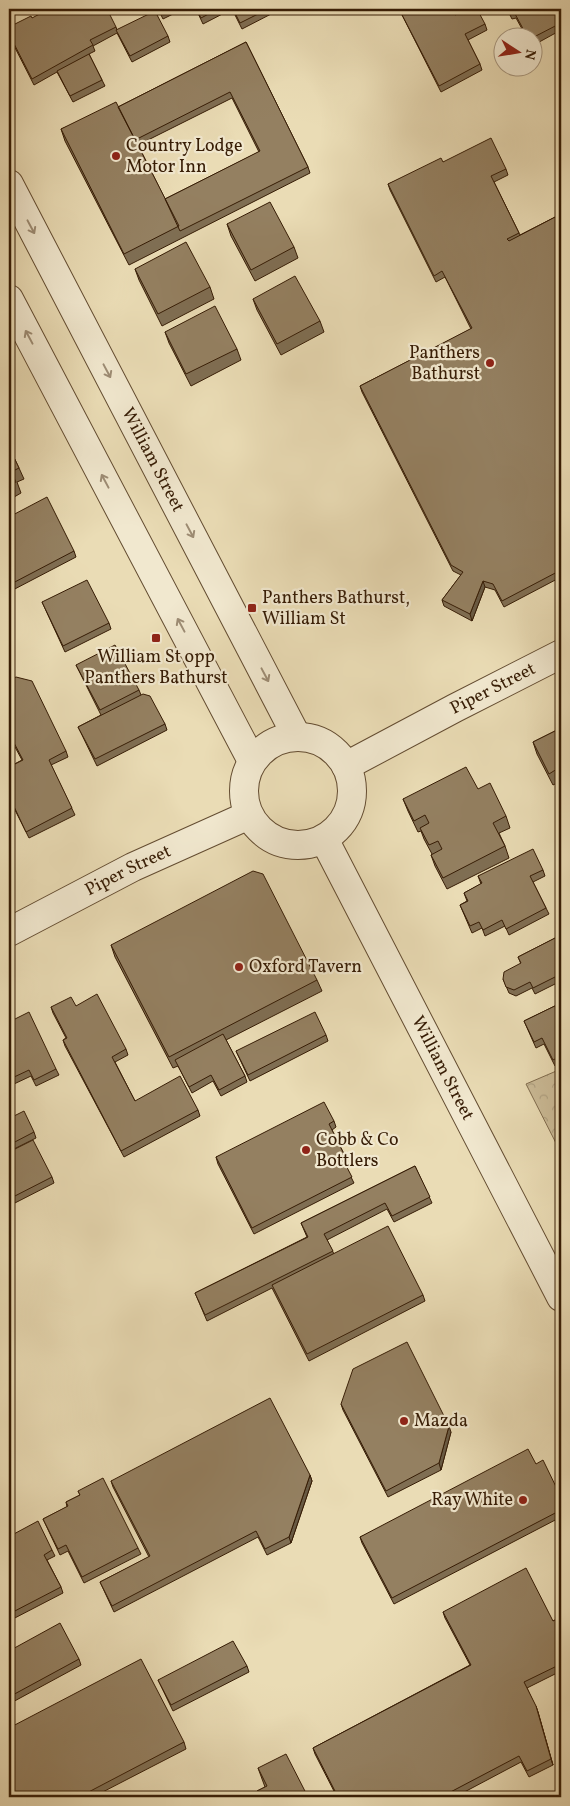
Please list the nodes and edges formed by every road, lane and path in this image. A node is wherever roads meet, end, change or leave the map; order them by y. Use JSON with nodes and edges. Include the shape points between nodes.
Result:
{"nodes":[{"id":1,"x":9,"y":184,"type":"edge"},
{"id":2,"x":9,"y":299,"type":"edge"},
{"id":3,"x":561,"y":654,"type":"edge"},
{"id":4,"x":297,"y":737,"type":"junction"},
{"id":5,"x":252,"y":761,"type":"junction"},
{"id":6,"x":346,"y":766,"type":"junction"},
{"id":7,"x":249,"y":815,"type":"junction"},
{"id":8,"x":324,"y":839,"type":"junction"},
{"id":9,"x":9,"y":932,"type":"edge"},
{"id":10,"x":561,"y":1297,"type":"edge"}],
"edges":[{"from":1,"to":4,"type":"street","name":"William Street","one_way":true},
{"from":5,"to":2,"type":"street","one_way":true},
{"from":3,"to":6,"type":"street","name":"Piper Street"},
{"from":4,"to":5,"type":"street","via":[[272,743]]},
{"from":4,"to":6,"type":"street","via":[[312,738],[326,744]]},
{"from":5,"to":7,"type":"street","via":[[245,778],[244,797]]},
{"from":6,"to":8,"type":"street","via":[[351,779],[350,807],[344,820]]},
{"from":7,"to":8,"type":"street","via":[[273,840],[290,845],[308,845]]},
{"from":7,"to":9,"type":"street","name":"Piper Street","via":[[133,867]]},
{"from":8,"to":10,"type":"street","name":"William Street"}]}
